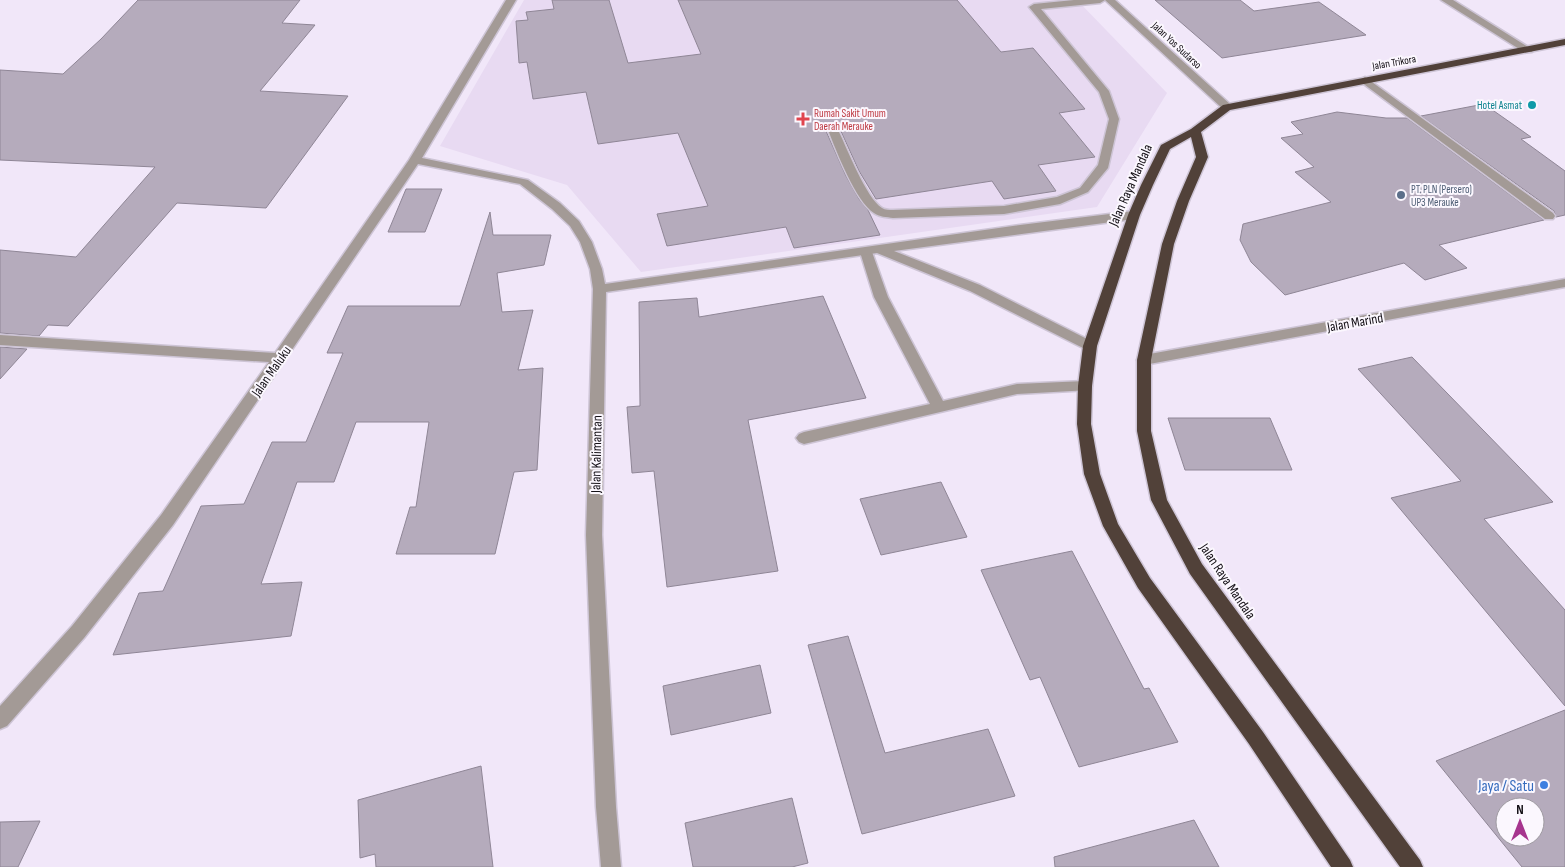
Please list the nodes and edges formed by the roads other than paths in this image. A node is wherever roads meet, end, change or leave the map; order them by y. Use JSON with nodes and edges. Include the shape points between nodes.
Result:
{"nodes":[{"id":1,"x":511,"y":0,"type":"edge"},
{"id":2,"x":1100,"y":0,"type":"edge"},
{"id":3,"x":1110,"y":0,"type":"edge"},
{"id":4,"x":1446,"y":0,"type":"edge"},
{"id":5,"x":1031,"y":4,"type":"edge"},
{"id":6,"x":1565,"y":42,"type":"edge"},
{"id":7,"x":1528,"y":50,"type":"junction"},
{"id":8,"x":1365,"y":80,"type":"junction"},
{"id":9,"x":1227,"y":107,"type":"junction"},
{"id":10,"x":833,"y":130,"type":"dead end"},
{"id":11,"x":1196,"y":131,"type":"junction"},
{"id":12,"x":415,"y":160,"type":"junction"},
{"id":13,"x":1134,"y":215,"type":"junction"},
{"id":14,"x":1550,"y":216,"type":"dead end"},
{"id":15,"x":880,"y":250,"type":"junction"},
{"id":16,"x":866,"y":252,"type":"junction"},
{"id":17,"x":1565,"y":283,"type":"edge"},
{"id":18,"x":600,"y":289,"type":"junction"},
{"id":19,"x":0,"y":340,"type":"edge"},
{"id":20,"x":1090,"y":346,"type":"junction"},
{"id":21,"x":279,"y":358,"type":"junction"},
{"id":22,"x":1144,"y":360,"type":"junction"},
{"id":23,"x":1085,"y":386,"type":"junction"},
{"id":24,"x":939,"y":406,"type":"junction"},
{"id":25,"x":804,"y":438,"type":"dead end"},
{"id":26,"x":0,"y":720,"type":"edge"},
{"id":27,"x":611,"y":867,"type":"edge"},
{"id":28,"x":1343,"y":867,"type":"edge"},
{"id":29,"x":1414,"y":867,"type":"edge"}],
"edges":[{"from":1,"to":12,"type":"street","name":"Jalan Maluku"},
{"from":2,"to":5,"type":"street"},
{"from":3,"to":9,"type":"street","name":"Jalan Yos Sudarso"},
{"from":4,"to":7,"type":"street"},
{"from":5,"to":10,"type":"street","via":[[1104,91],[1114,119],[1104,166],[1084,190],[1060,200],[1004,210],[879,212],[870,202]]},
{"from":6,"to":7,"type":"highway","name":"Jalan Trikora"},
{"from":7,"to":8,"type":"highway","name":"Jalan Trikora"},
{"from":8,"to":9,"type":"highway","name":"Jalan Trikora"},
{"from":8,"to":14,"type":"street"},
{"from":9,"to":11,"type":"highway"},
{"from":11,"to":13,"type":"highway","name":"Jalan Raya Mandala","via":[[1164,147]]},
{"from":11,"to":22,"type":"highway","name":"Jalan Raya Mandala","via":[[1202,157],[1168,244]]},
{"from":12,"to":18,"type":"street","name":"Jalan Kalimantan","via":[[524,182],[575,224],[590,251]]},
{"from":12,"to":21,"type":"street","name":"Jalan Maluku"},
{"from":13,"to":15,"type":"street"},
{"from":13,"to":20,"type":"highway","name":"Jalan Raya Mandala"},
{"from":15,"to":16,"type":"street"},
{"from":15,"to":20,"type":"street","via":[[975,288]]},
{"from":16,"to":18,"type":"street"},
{"from":16,"to":24,"type":"street","via":[[881,297]]},
{"from":17,"to":22,"type":"street","name":"Jalan Marind"},
{"from":18,"to":27,"type":"street","name":"Jalan Kalimantan","via":[[594,535]]},
{"from":19,"to":21,"type":"street"},
{"from":20,"to":23,"type":"highway","name":"Jalan Raya Mandala"},
{"from":21,"to":26,"type":"street","name":"Jalan Maluku","via":[[167,520],[78,632]]},
{"from":22,"to":29,"type":"highway","name":"Jalan Raya Mandala","via":[[1144,431],[1159,500],[1191,560]]},
{"from":23,"to":24,"type":"street","via":[[1017,389]]},
{"from":23,"to":28,"type":"highway","name":"Jalan Raya Mandala","via":[[1084,424],[1092,474],[1111,526],[1144,584],[1256,738]]},
{"from":24,"to":25,"type":"street"}]}
